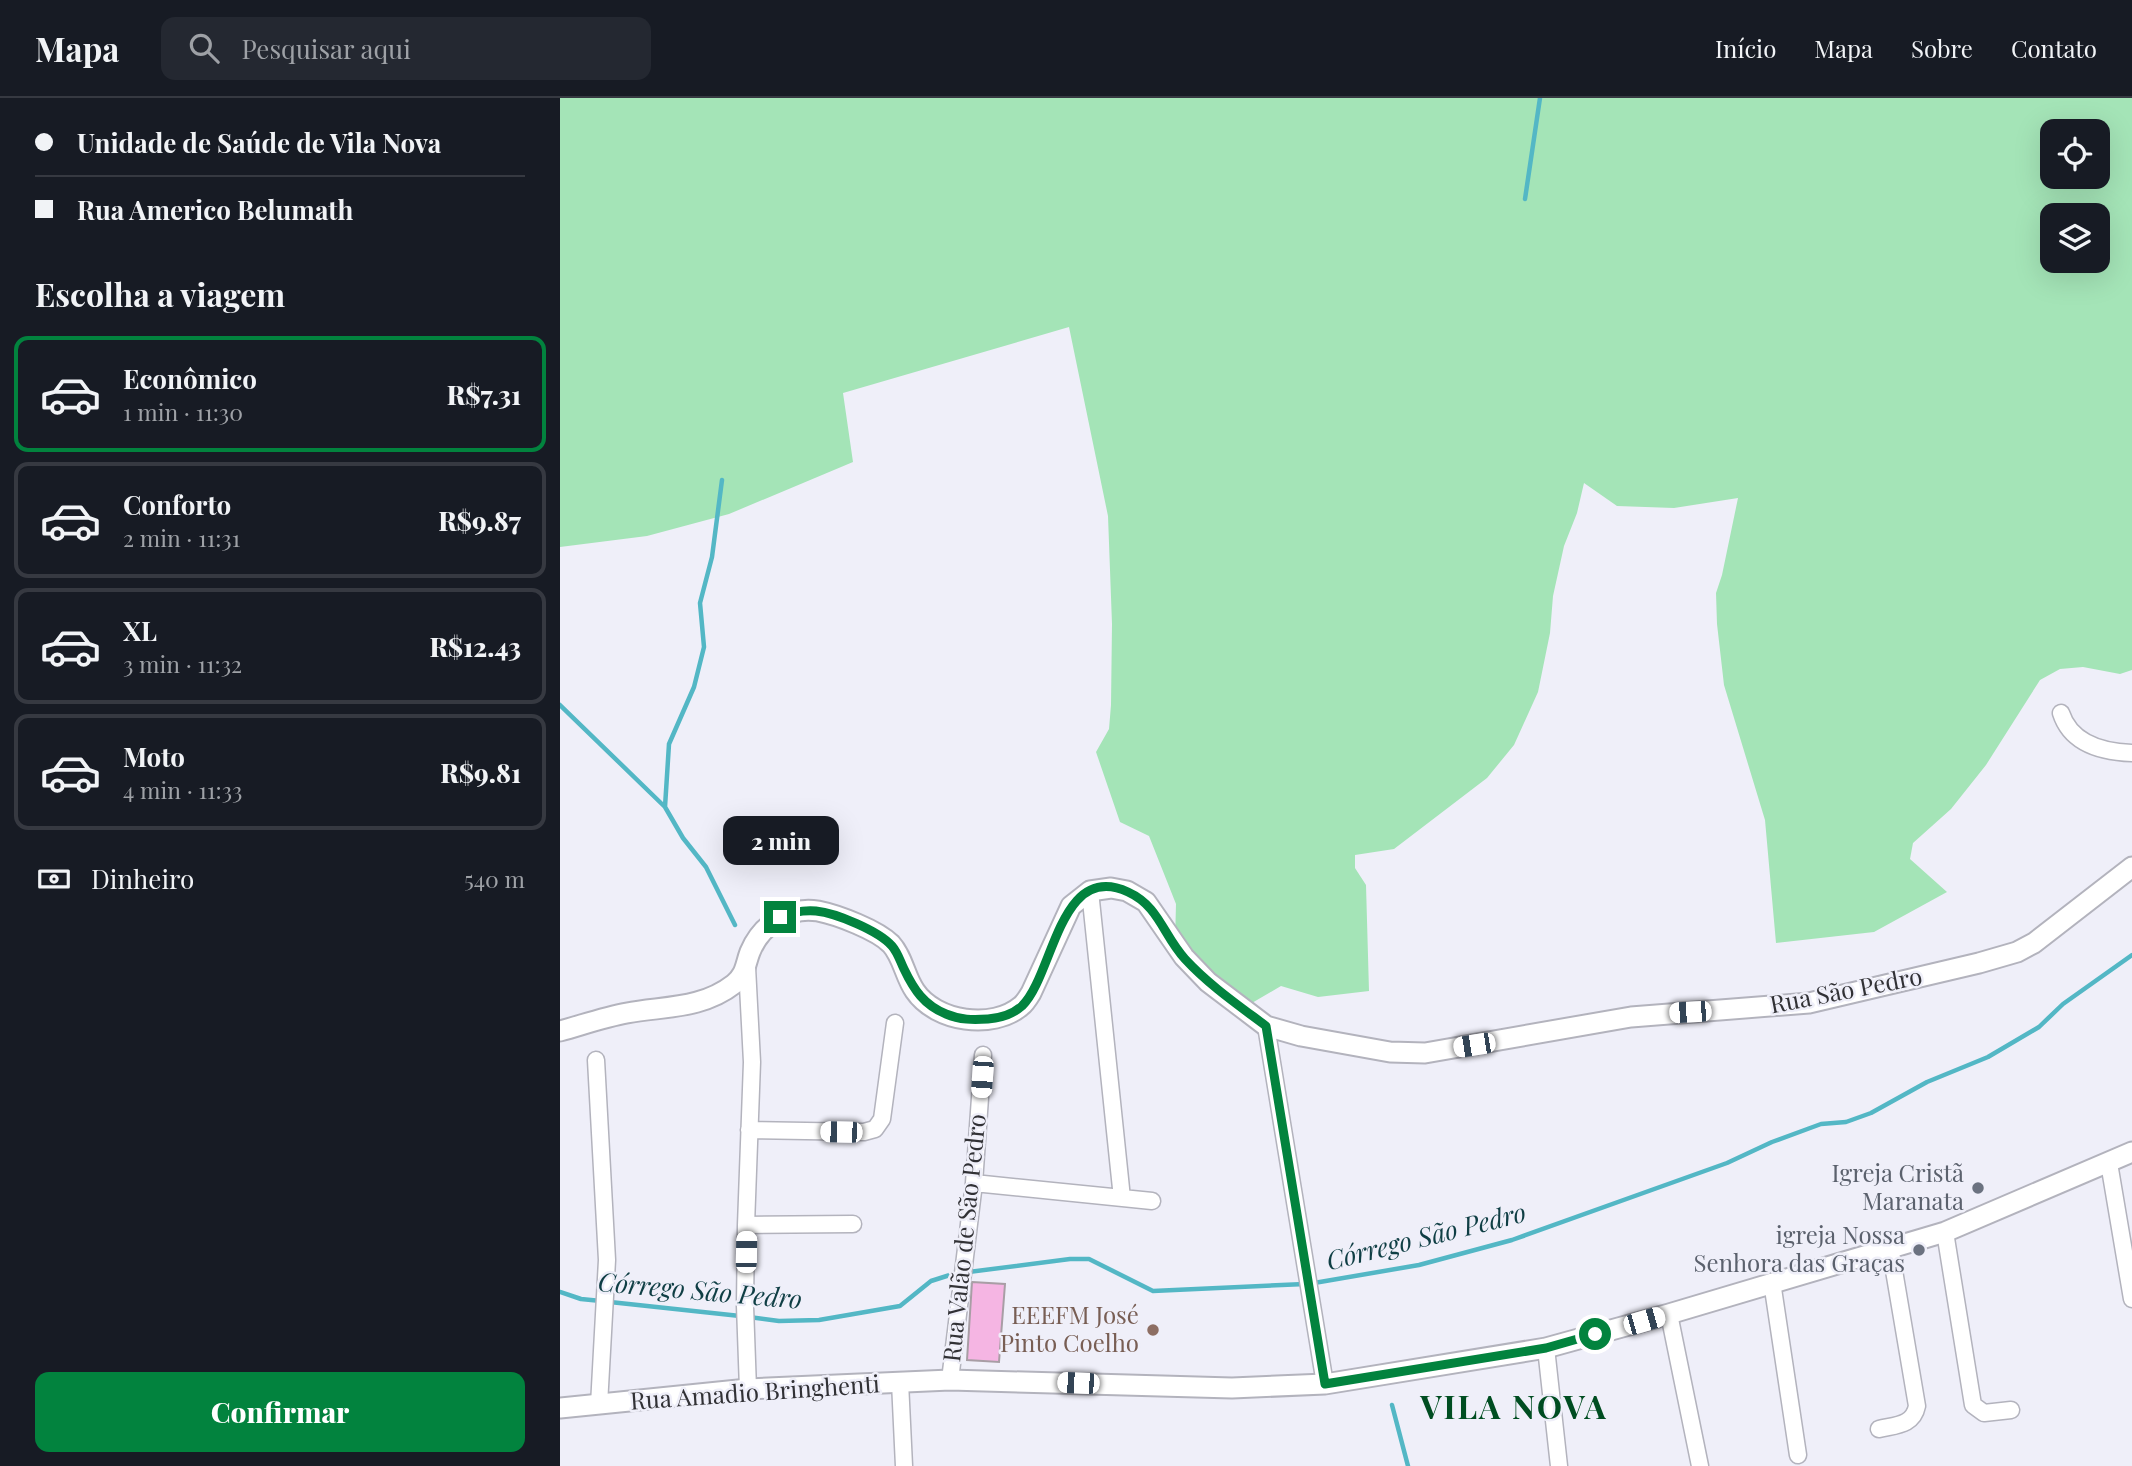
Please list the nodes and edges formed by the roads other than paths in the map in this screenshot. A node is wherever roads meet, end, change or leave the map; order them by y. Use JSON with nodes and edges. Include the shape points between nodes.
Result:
{"nodes":[{"id":1,"x":2061,"y":713,"type":"dead end"},
{"id":2,"x":2132,"y":753,"type":"edge"},
{"id":3,"x":2132,"y":867,"type":"edge"},
{"id":4,"x":1090,"y":891,"type":"junction"},
{"id":5,"x":747,"y":967,"type":"junction"},
{"id":6,"x":895,"y":1023,"type":"dead end"},
{"id":7,"x":1266,"y":1026,"type":"junction"},
{"id":8,"x":560,"y":1031,"type":"edge"},
{"id":9,"x":983,"y":1055,"type":"dead end"},
{"id":10,"x":596,"y":1060,"type":"dead end"},
{"id":11,"x":749,"y":1130,"type":"junction"},
{"id":12,"x":2132,"y":1152,"type":"edge"},
{"id":13,"x":2109,"y":1163,"type":"junction"},
{"id":14,"x":974,"y":1183,"type":"junction"},
{"id":15,"x":1122,"y":1198,"type":"junction"},
{"id":16,"x":1152,"y":1201,"type":"dead end"},
{"id":17,"x":853,"y":1224,"type":"dead end"},
{"id":18,"x":746,"y":1225,"type":"junction"},
{"id":19,"x":1945,"y":1232,"type":"junction"},
{"id":20,"x":1890,"y":1247,"type":"junction"},
{"id":21,"x":1772,"y":1282,"type":"junction"},
{"id":22,"x":2132,"y":1299,"type":"edge"},
{"id":23,"x":1669,"y":1314,"type":"junction"},
{"id":24,"x":1546,"y":1348,"type":"junction"},
{"id":25,"x":950,"y":1380,"type":"junction"},
{"id":26,"x":900,"y":1382,"type":"junction"},
{"id":27,"x":1325,"y":1384,"type":"junction"},
{"id":28,"x":748,"y":1389,"type":"junction"},
{"id":29,"x":599,"y":1405,"type":"junction"},
{"id":30,"x":560,"y":1408,"type":"edge"},
{"id":31,"x":2011,"y":1410,"type":"dead end"},
{"id":32,"x":1879,"y":1429,"type":"dead end"},
{"id":33,"x":1798,"y":1455,"type":"dead end"},
{"id":34,"x":904,"y":1466,"type":"edge"},
{"id":35,"x":1559,"y":1466,"type":"edge"},
{"id":36,"x":1700,"y":1466,"type":"edge"}],
"edges":[{"from":1,"to":2,"type":"street","via":[[2065,725],[2091,746]]},
{"from":3,"to":7,"type":"street","name":"Rua São Pedro","via":[[2049,933],[2017,952],[1809,1003],[1631,1017],[1425,1053],[1390,1052]]},
{"from":4,"to":5,"type":"street","via":[[1071,906],[1031,993],[1022,1005],[996,1018],[963,1019],[933,1008],[915,991],[891,944],[866,928],[818,911],[790,913],[770,925],[758,938]]},
{"from":4,"to":7,"type":"street","name":"Rua São Pedro","via":[[1119,888],[1146,902],[1184,957],[1208,982]]},
{"from":4,"to":15,"type":"street"},
{"from":5,"to":8,"type":"street","via":[[737,982],[694,1004],[627,1013]]},
{"from":5,"to":11,"type":"street","via":[[752,1062]]},
{"from":6,"to":11,"type":"street","via":[[882,1119],[874,1129]]},
{"from":7,"to":27,"type":"street"},
{"from":9,"to":14,"type":"street","name":"Rua Valão de São Pedro"},
{"from":10,"to":29,"type":"street","via":[[607,1260]]},
{"from":11,"to":18,"type":"street"},
{"from":12,"to":13,"type":"street","name":"Rua Amadio Bringhenti"},
{"from":13,"to":19,"type":"street","name":"Rua Amadio Bringhenti"},
{"from":13,"to":22,"type":"street"},
{"from":14,"to":15,"type":"street"},
{"from":14,"to":25,"type":"street","name":"Rua Valão de São Pedro"},
{"from":15,"to":16,"type":"street"},
{"from":17,"to":18,"type":"street"},
{"from":18,"to":28,"type":"street"},
{"from":19,"to":20,"type":"street","name":"Rua Amadio Bringhenti"},
{"from":19,"to":31,"type":"street","via":[[1973,1405],[1984,1413]]},
{"from":20,"to":21,"type":"street","name":"Rua Amadio Bringhenti"},
{"from":20,"to":32,"type":"street","via":[[1917,1406],[1909,1422]]},
{"from":21,"to":23,"type":"street","name":"Rua Amadio Bringhenti"},
{"from":21,"to":33,"type":"street"},
{"from":23,"to":24,"type":"street","name":"Rua Amadio Bringhenti"},
{"from":23,"to":36,"type":"street"},
{"from":24,"to":27,"type":"street","name":"Rua Amadio Bringhenti"},
{"from":24,"to":35,"type":"street"},
{"from":25,"to":26,"type":"street","name":"Rua Amadio Bringhenti"},
{"from":25,"to":27,"type":"street","name":"Rua Amadio Bringhenti","via":[[1232,1388]]},
{"from":26,"to":28,"type":"street","name":"Rua Amadio Bringhenti"},
{"from":26,"to":34,"type":"street"},
{"from":28,"to":29,"type":"street","name":"Rua Amadio Bringhenti"},
{"from":29,"to":30,"type":"street","name":"Rua Amadio Bringhenti"}]}
